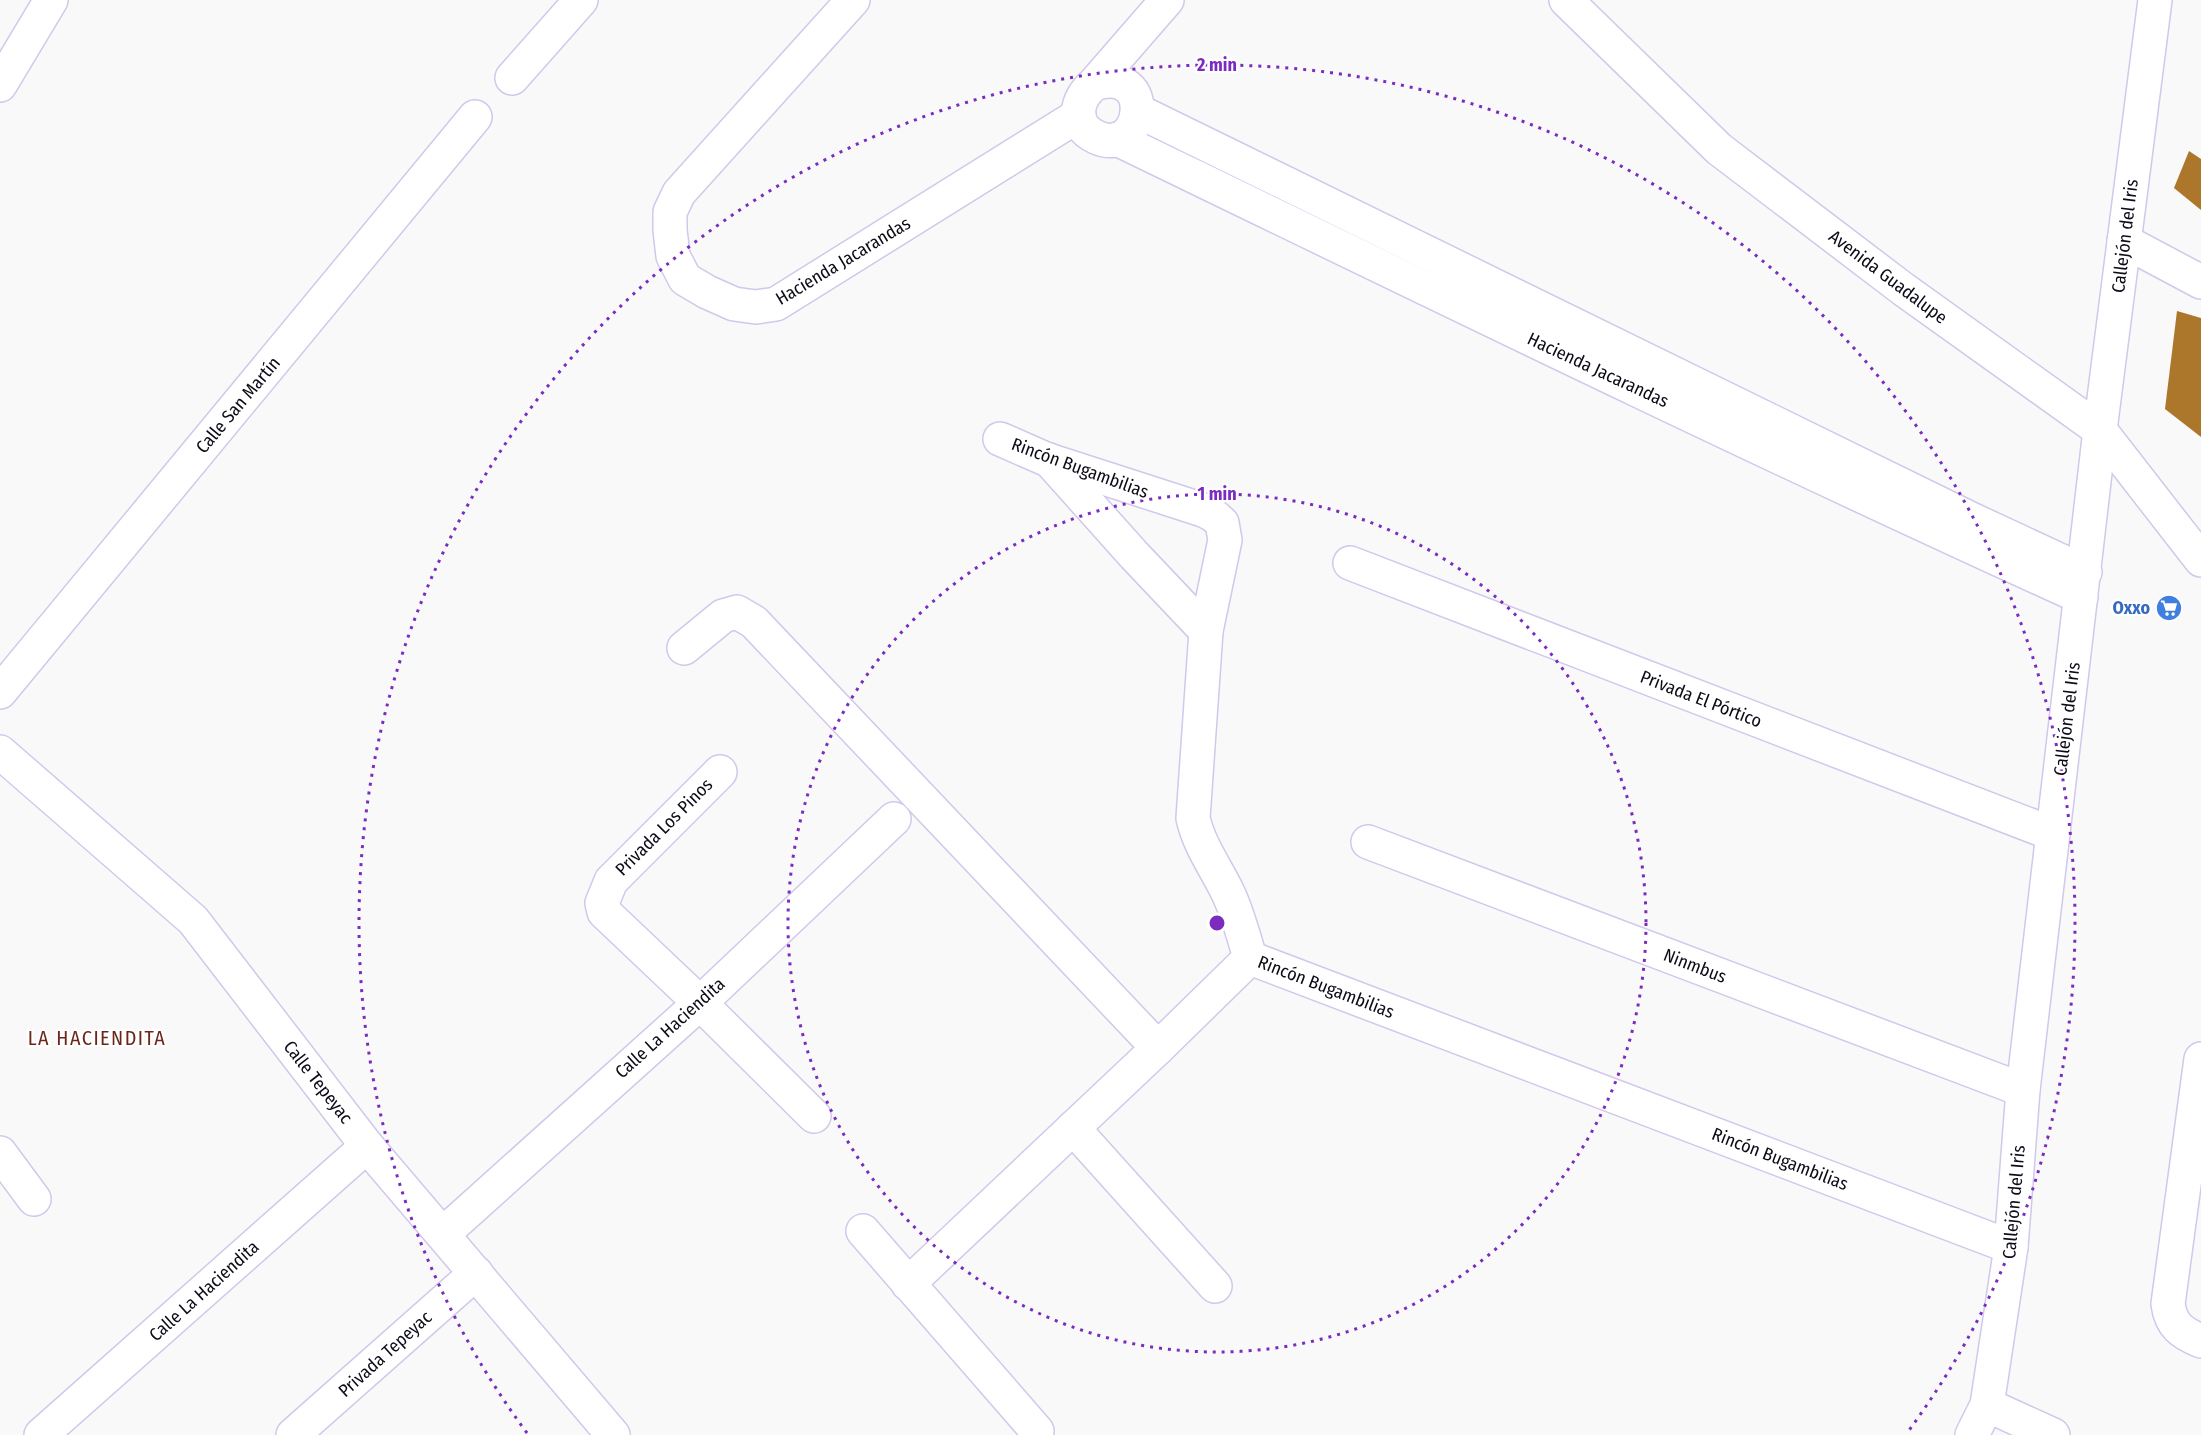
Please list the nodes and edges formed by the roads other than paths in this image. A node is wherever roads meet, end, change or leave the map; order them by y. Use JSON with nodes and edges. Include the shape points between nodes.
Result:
{"nodes":[{"id":1,"x":51,"y":0,"type":"edge"},
{"id":2,"x":581,"y":0,"type":"edge"},
{"id":3,"x":853,"y":0,"type":"edge"},
{"id":4,"x":1167,"y":0,"type":"edge"},
{"id":5,"x":1566,"y":0,"type":"edge"},
{"id":6,"x":2155,"y":0,"type":"edge"},
{"id":7,"x":512,"y":78,"type":"dead end"},
{"id":8,"x":1094,"y":84,"type":"junction"},
{"id":9,"x":0,"y":85,"type":"edge"},
{"id":10,"x":1138,"y":111,"type":"junction"},
{"id":11,"x":1079,"y":115,"type":"junction"},
{"id":12,"x":475,"y":117,"type":"dead end"},
{"id":13,"x":1117,"y":139,"type":"junction"},
{"id":14,"x":2124,"y":241,"type":"junction"},
{"id":15,"x":1412,"y":246,"type":"junction"},
{"id":16,"x":1400,"y":276,"type":"junction"},
{"id":17,"x":2201,"y":282,"type":"edge"},
{"id":18,"x":2100,"y":430,"type":"junction"},
{"id":19,"x":1000,"y":439,"type":"dead end"},
{"id":20,"x":1048,"y":460,"type":"junction"},
{"id":21,"x":1967,"y":531,"type":"junction"},
{"id":22,"x":2201,"y":560,"type":"edge"},
{"id":23,"x":1350,"y":563,"type":"dead end"},
{"id":24,"x":2083,"y":585,"type":"junction"},
{"id":25,"x":1206,"y":631,"type":"junction"},
{"id":26,"x":684,"y":648,"type":"dead end"},
{"id":27,"x":0,"y":692,"type":"edge"},
{"id":28,"x":0,"y":752,"type":"edge"},
{"id":29,"x":720,"y":772,"type":"dead end"},
{"id":30,"x":894,"y":819,"type":"dead end"},
{"id":31,"x":2053,"y":834,"type":"junction"},
{"id":32,"x":1368,"y":842,"type":"dead end"},
{"id":33,"x":1250,"y":958,"type":"junction"},
{"id":34,"x":700,"y":1002,"type":"junction"},
{"id":35,"x":1158,"y":1048,"type":"junction"},
{"id":36,"x":2201,"y":1059,"type":"edge"},
{"id":37,"x":2023,"y":1090,"type":"junction"},
{"id":38,"x":814,"y":1116,"type":"dead end"},
{"id":39,"x":1073,"y":1128,"type":"junction"},
{"id":40,"x":367,"y":1146,"type":"junction"},
{"id":41,"x":0,"y":1153,"type":"edge"},
{"id":42,"x":34,"y":1199,"type":"dead end"},
{"id":43,"x":862,"y":1231,"type":"dead end"},
{"id":44,"x":443,"y":1234,"type":"junction"},
{"id":45,"x":2011,"y":1246,"type":"junction"},
{"id":46,"x":476,"y":1273,"type":"junction"},
{"id":47,"x":908,"y":1284,"type":"junction"},
{"id":48,"x":1215,"y":1286,"type":"dead end"},
{"id":49,"x":2201,"y":1341,"type":"edge"},
{"id":50,"x":1988,"y":1405,"type":"junction"},
{"id":51,"x":1037,"y":1431,"type":"dead end"},
{"id":52,"x":41,"y":1435,"type":"edge"},
{"id":53,"x":293,"y":1435,"type":"edge"},
{"id":54,"x":614,"y":1435,"type":"edge"},
{"id":55,"x":1972,"y":1435,"type":"edge"},
{"id":56,"x":2054,"y":1435,"type":"edge"}],
"edges":[{"from":1,"to":9,"type":"street"},
{"from":2,"to":7,"type":"street"},
{"from":3,"to":11,"type":"street","name":"Hacienda Jacarandas","via":[[679,193],[670,212],[673,256],[685,279],[707,292],[734,304],[776,304]]},
{"from":4,"to":8,"type":"street"},
{"from":5,"to":18,"type":"street","name":"Avenida Guadalupe","via":[[1719,149],[1902,289]]},
{"from":6,"to":14,"type":"street","name":"Callejón del Iris"},
{"from":8,"to":10,"type":"street","via":[[1124,84],[1137,100]]},
{"from":8,"to":11,"type":"street","via":[[1079,103]]},
{"from":10,"to":13,"type":"street","via":[[1136,123]]},
{"from":10,"to":15,"type":"street","name":"Hacienda Jacarandas"},
{"from":11,"to":13,"type":"street","via":[[1082,124],[1097,138]]},
{"from":12,"to":27,"type":"street","name":"Calle San Martín"},
{"from":13,"to":16,"type":"street","name":"Hacienda Jacarandas"},
{"from":14,"to":17,"type":"street"},
{"from":14,"to":18,"type":"street","name":"Callejón del Iris"},
{"from":15,"to":16,"type":"street"},
{"from":15,"to":21,"type":"street","name":"Hacienda Jacarandas"},
{"from":16,"to":21,"type":"street","name":"Hacienda Jacarandas"},
{"from":18,"to":22,"type":"street","name":"Avenida Guadalupe"},
{"from":18,"to":24,"type":"street","name":"Callejón del Iris"},
{"from":19,"to":20,"type":"street","name":"Rincón Bugambilias"},
{"from":20,"to":25,"type":"street"},
{"from":20,"to":25,"type":"street","name":"Rincón Bugambilias","via":[[1203,510],[1222,523],[1225,540]]},
{"from":21,"to":24,"type":"street","name":"Hacienda Jacarandas"},
{"from":23,"to":31,"type":"street","name":"Privada El Pórtico"},
{"from":24,"to":31,"type":"street","name":"Callejón del Iris"},
{"from":25,"to":33,"type":"street","name":"Rincón Bugambilias","via":[[1193,818],[1197,836],[1229,896]]},
{"from":26,"to":35,"type":"street","via":[[723,616],[737,612],[754,622]]},
{"from":28,"to":40,"type":"street","name":"Calle Tepeyac","via":[[193,920]]},
{"from":29,"to":34,"type":"street","name":"Privada Los Pinos","via":[[611,881],[602,903],[611,921]]},
{"from":30,"to":34,"type":"street","name":"Calle La Haciendita"},
{"from":31,"to":37,"type":"street","name":"Callejón del Iris"},
{"from":32,"to":37,"type":"street","name":"Ninmbus"},
{"from":33,"to":35,"type":"street"},
{"from":33,"to":45,"type":"street","name":"Rincón Bugambilias"},
{"from":34,"to":38,"type":"street","name":"Privada Los Pinos"},
{"from":34,"to":44,"type":"street","name":"Calle La Haciendita"},
{"from":35,"to":39,"type":"street"},
{"from":36,"to":49,"type":"street","via":[[2168,1304],[2174,1325]]},
{"from":37,"to":45,"type":"street","name":"Callejón del Iris"},
{"from":39,"to":47,"type":"street"},
{"from":39,"to":48,"type":"street"},
{"from":40,"to":44,"type":"street","name":"Calle Tepeyac"},
{"from":40,"to":52,"type":"street","name":"Calle La Haciendita"},
{"from":41,"to":42,"type":"street"},
{"from":43,"to":47,"type":"street"},
{"from":44,"to":46,"type":"street","name":"Calle Tepeyac"},
{"from":45,"to":50,"type":"street","name":"Callejón del Iris"},
{"from":46,"to":53,"type":"street","name":"Privada Tepeyac"},
{"from":46,"to":54,"type":"street","name":"Calle Tepeyac"},
{"from":47,"to":51,"type":"street"},
{"from":50,"to":55,"type":"street","name":"Callejón del Iris"},
{"from":50,"to":56,"type":"street"}]}
